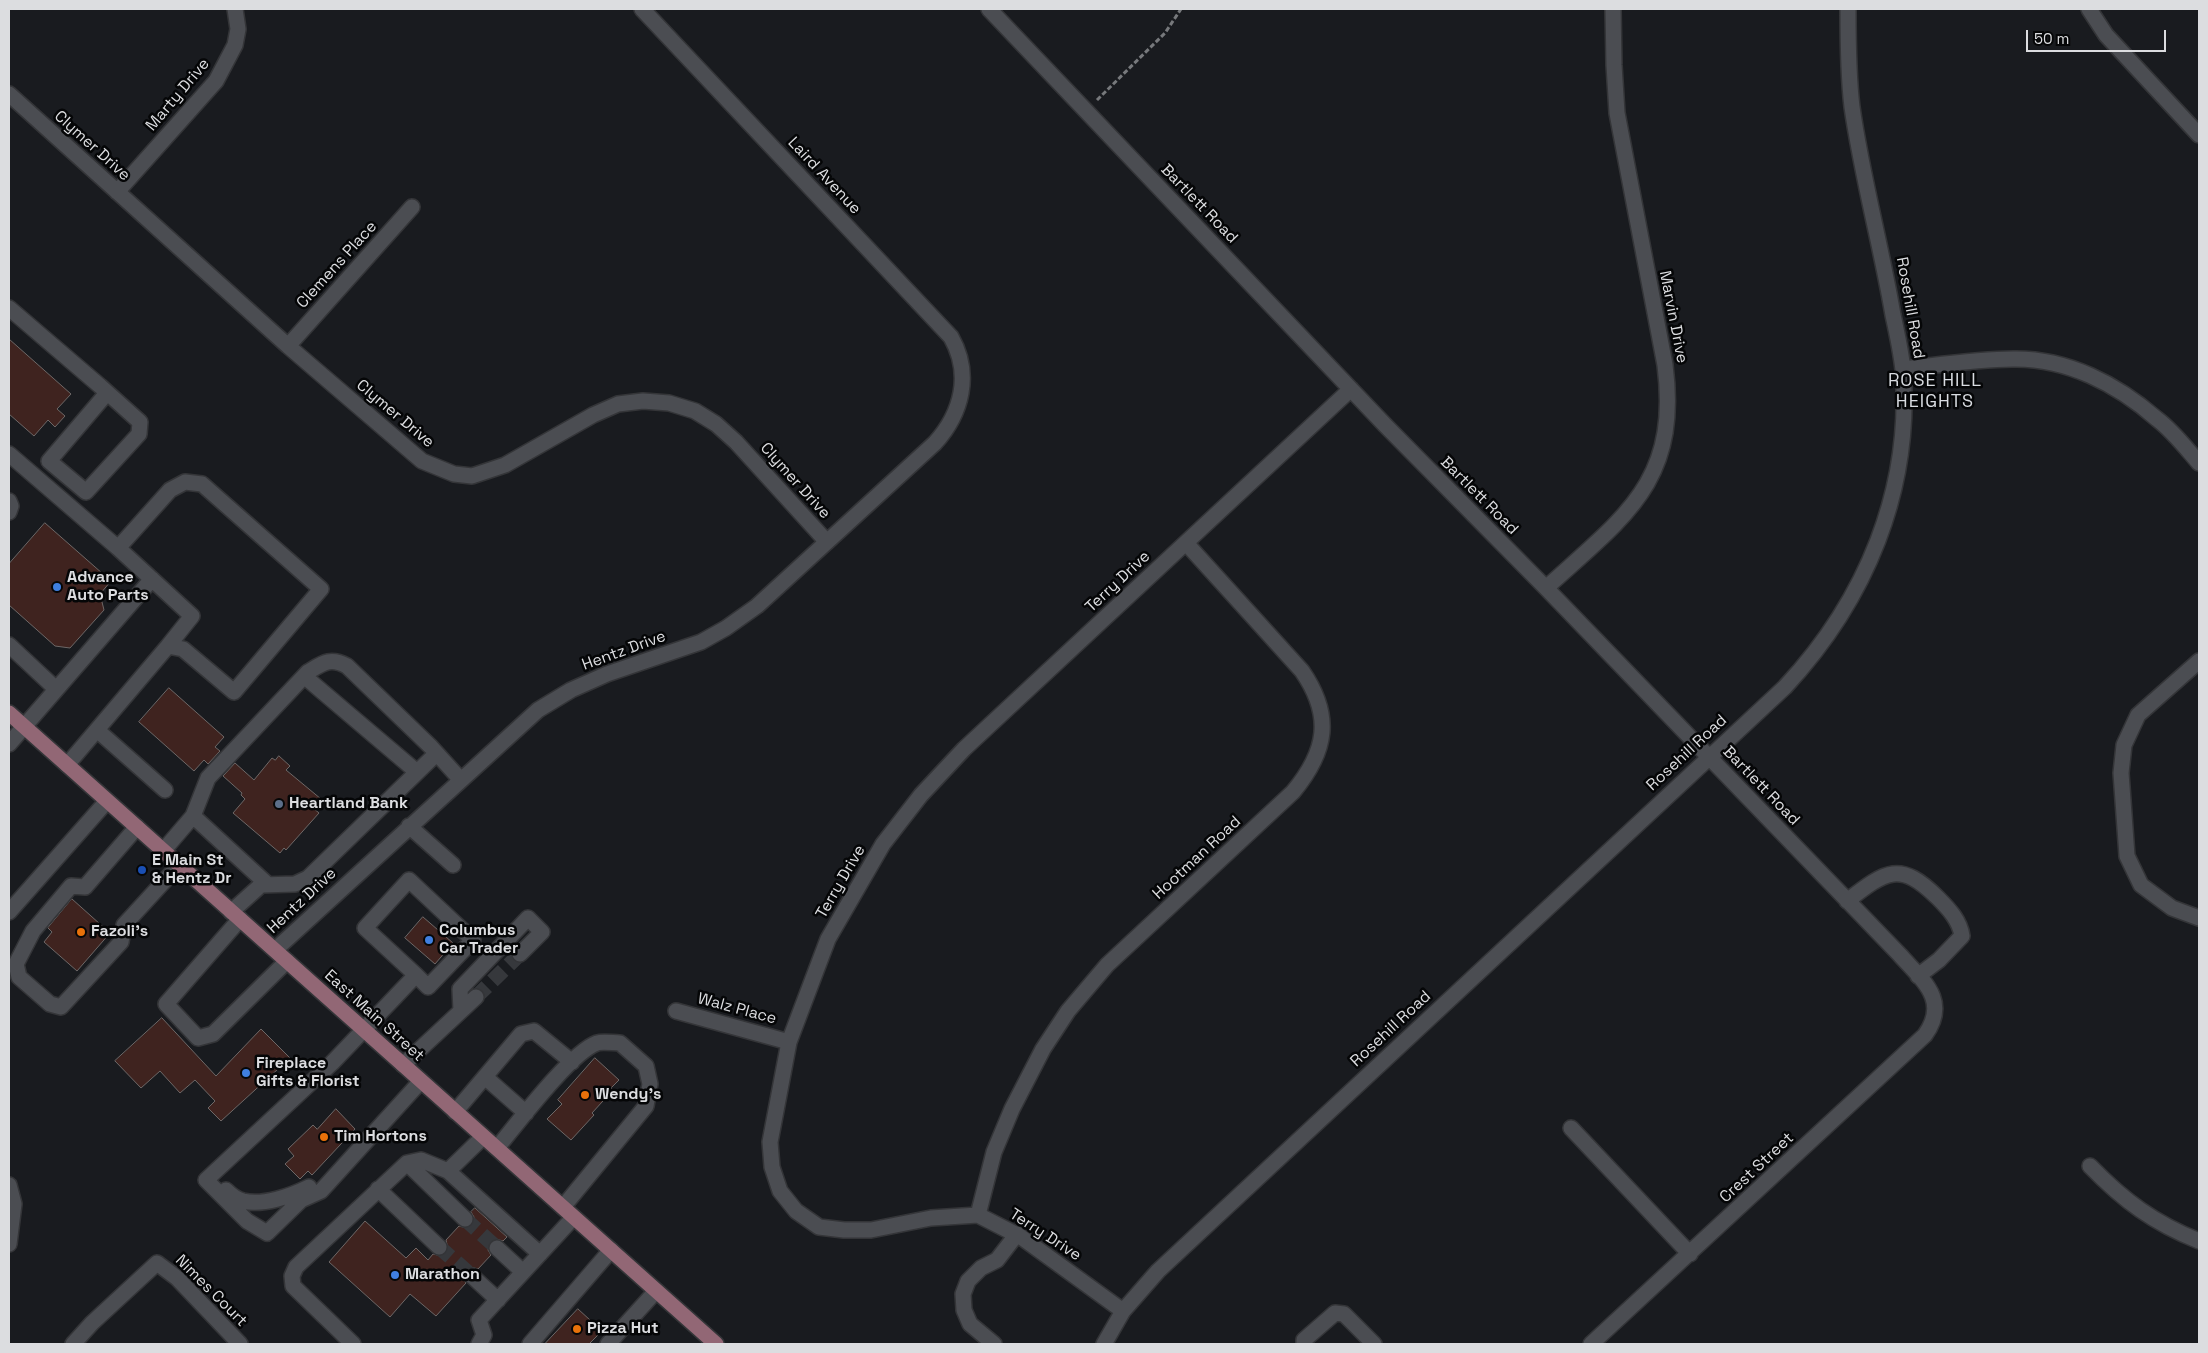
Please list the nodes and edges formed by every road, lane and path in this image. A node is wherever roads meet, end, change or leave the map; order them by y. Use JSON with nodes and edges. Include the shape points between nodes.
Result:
{"nodes":[{"id":1,"x":235,"y":9,"type":"edge"},
{"id":2,"x":642,"y":9,"type":"edge"},
{"id":3,"x":989,"y":9,"type":"edge"},
{"id":4,"x":1181,"y":9,"type":"edge"},
{"id":5,"x":1613,"y":9,"type":"edge"},
{"id":6,"x":1848,"y":9,"type":"edge"},
{"id":7,"x":2089,"y":9,"type":"edge"},
{"id":8,"x":9,"y":94,"type":"edge"},
{"id":9,"x":1096,"y":100,"type":"dead end"},
{"id":10,"x":2199,"y":135,"type":"edge"},
{"id":11,"x":116,"y":192,"type":"junction"},
{"id":12,"x":412,"y":207,"type":"dead end"},
{"id":13,"x":9,"y":308,"type":"edge"},
{"id":14,"x":288,"y":346,"type":"junction"},
{"id":15,"x":1903,"y":369,"type":"junction"},
{"id":16,"x":963,"y":377,"type":"joint"},
{"id":17,"x":1351,"y":389,"type":"junction"},
{"id":18,"x":107,"y":393,"type":"junction"},
{"id":19,"x":9,"y":454,"type":"edge"},
{"id":20,"x":2199,"y":463,"type":"edge"},
{"id":21,"x":9,"y":501,"type":"edge"},
{"id":22,"x":9,"y":512,"type":"edge"},
{"id":23,"x":827,"y":542,"type":"junction"},
{"id":24,"x":1186,"y":543,"type":"junction"},
{"id":25,"x":118,"y":548,"type":"junction"},
{"id":26,"x":152,"y":579,"type":"junction"},
{"id":27,"x":1546,"y":588,"type":"junction"},
{"id":28,"x":9,"y":645,"type":"edge"},
{"id":29,"x":168,"y":646,"type":"junction"},
{"id":30,"x":2199,"y":661,"type":"edge"},
{"id":31,"x":304,"y":676,"type":"junction"},
{"id":32,"x":56,"y":689,"type":"junction"},
{"id":33,"x":9,"y":713,"type":"edge"},
{"id":34,"x":24,"y":727,"type":"junction"},
{"id":35,"x":97,"y":730,"type":"junction"},
{"id":36,"x":9,"y":744,"type":"edge"},
{"id":37,"x":433,"y":750,"type":"junction"},
{"id":38,"x":1709,"y":757,"type":"junction"},
{"id":39,"x":66,"y":765,"type":"junction"},
{"id":40,"x":417,"y":772,"type":"junction"},
{"id":41,"x":460,"y":779,"type":"junction"},
{"id":42,"x":165,"y":790,"type":"dead end"},
{"id":43,"x":107,"y":801,"type":"junction"},
{"id":44,"x":193,"y":816,"type":"junction"},
{"id":45,"x":409,"y":826,"type":"junction"},
{"id":46,"x":137,"y":827,"type":"junction"},
{"id":47,"x":163,"y":851,"type":"junction"},
{"id":48,"x":453,"y":864,"type":"dead end"},
{"id":49,"x":178,"y":865,"type":"junction"},
{"id":50,"x":266,"y":883,"type":"junction"},
{"id":51,"x":1847,"y":901,"type":"junction"},
{"id":52,"x":9,"y":912,"type":"edge"},
{"id":53,"x":236,"y":916,"type":"junction"},
{"id":54,"x":2199,"y":918,"type":"edge"},
{"id":55,"x":274,"y":950,"type":"junction"},
{"id":56,"x":520,"y":954,"type":"tunnel mouth"},
{"id":57,"x":287,"y":961,"type":"junction"},
{"id":58,"x":416,"y":975,"type":"junction"},
{"id":59,"x":1918,"y":976,"type":"junction"},
{"id":60,"x":476,"y":997,"type":"tunnel mouth"},
{"id":61,"x":676,"y":1011,"type":"dead end"},
{"id":62,"x":1936,"y":1011,"type":"joint"},
{"id":63,"x":461,"y":1012,"type":"junction"},
{"id":64,"x":364,"y":1030,"type":"junction"},
{"id":65,"x":789,"y":1042,"type":"junction"},
{"id":66,"x":572,"y":1062,"type":"junction"},
{"id":67,"x":403,"y":1065,"type":"junction"},
{"id":68,"x":485,"y":1077,"type":"junction"},
{"id":69,"x":421,"y":1081,"type":"junction"},
{"id":70,"x":455,"y":1112,"type":"junction"},
{"id":71,"x":526,"y":1113,"type":"junction"},
{"id":72,"x":1571,"y":1128,"type":"dead end"},
{"id":73,"x":370,"y":1137,"type":"junction"},
{"id":74,"x":483,"y":1137,"type":"junction"},
{"id":75,"x":496,"y":1148,"type":"junction"},
{"id":76,"x":407,"y":1163,"type":"junction"},
{"id":77,"x":2090,"y":1166,"type":"dead end"},
{"id":78,"x":448,"y":1171,"type":"junction"},
{"id":79,"x":210,"y":1175,"type":"junction"},
{"id":80,"x":9,"y":1185,"type":"edge"},
{"id":81,"x":378,"y":1189,"type":"junction"},
{"id":82,"x":568,"y":1213,"type":"junction"},
{"id":83,"x":978,"y":1215,"type":"junction"},
{"id":84,"x":465,"y":1219,"type":"tunnel mouth"},
{"id":85,"x":1017,"y":1234,"type":"junction"},
{"id":86,"x":2199,"y":1241,"type":"edge"},
{"id":87,"x":9,"y":1244,"type":"edge"},
{"id":88,"x":439,"y":1247,"type":"tunnel mouth"},
{"id":89,"x":496,"y":1248,"type":"tunnel mouth"},
{"id":90,"x":611,"y":1250,"type":"junction"},
{"id":91,"x":540,"y":1254,"type":"junction"},
{"id":92,"x":1690,"y":1254,"type":"junction"},
{"id":93,"x":523,"y":1272,"type":"junction"},
{"id":94,"x":472,"y":1276,"type":"tunnel mouth"},
{"id":95,"x":656,"y":1290,"type":"junction"},
{"id":96,"x":498,"y":1300,"type":"junction"},
{"id":97,"x":1124,"y":1311,"type":"junction"},
{"id":98,"x":73,"y":1344,"type":"edge"},
{"id":99,"x":240,"y":1344,"type":"edge"},
{"id":100,"x":353,"y":1344,"type":"edge"},
{"id":101,"x":480,"y":1344,"type":"edge"},
{"id":102,"x":530,"y":1344,"type":"edge"},
{"id":103,"x":608,"y":1344,"type":"edge"},
{"id":104,"x":716,"y":1344,"type":"edge"},
{"id":105,"x":994,"y":1344,"type":"edge"},
{"id":106,"x":1104,"y":1344,"type":"edge"},
{"id":107,"x":1304,"y":1344,"type":"edge"},
{"id":108,"x":1374,"y":1344,"type":"edge"},
{"id":109,"x":1591,"y":1344,"type":"edge"}],
"edges":[{"from":1,"to":11,"type":"street","name":"Marty Drive","via":[[238,29],[235,45],[216,81]]},
{"from":2,"to":16,"type":"street","name":"Laird Avenue","via":[[941,324],[957,348]]},
{"from":3,"to":17,"type":"street","name":"Bartlett Road"},
{"from":4,"to":9,"type":"path","via":[[1165,33]]},
{"from":5,"to":27,"type":"street","name":"Marvin Drive","via":[[1617,113],[1666,365],[1669,391],[1667,433],[1650,481],[1636,501]]},
{"from":6,"to":15,"type":"street","name":"Rosehill Road","via":[[1852,106]]},
{"from":7,"to":10,"type":"street","via":[[2106,35]]},
{"from":8,"to":11,"type":"street","name":"Clymer Drive"},
{"from":11,"to":14,"type":"street","name":"Clymer Drive"},
{"from":12,"to":14,"type":"street","name":"Clemens Place"},
{"from":13,"to":18,"type":"street"},
{"from":14,"to":23,"type":"street","name":"Clymer Drive","via":[[407,450],[422,461],[454,474],[472,476],[505,465],[618,404],[643,401],[669,403],[695,411],[736,442]]},
{"from":15,"to":20,"type":"street","via":[[2014,359],[2051,363],[2092,374],[2158,419]]},
{"from":15,"to":38,"type":"street","name":"Rosehill Road","via":[[1904,398],[1896,479],[1887,517],[1860,583],[1832,631],[1806,664]]},
{"from":16,"to":23,"type":"street","name":"Hentz Drive","via":[[962,397],[946,430]]},
{"from":17,"to":24,"type":"street","name":"Terry Drive"},
{"from":17,"to":27,"type":"street","name":"Bartlett Road"},
{"from":18,"to":18,"type":"street","via":[[140,422],[139,434],[86,492],[49,461]]},
{"from":19,"to":25,"type":"street"},
{"from":21,"to":22,"type":"street"},
{"from":23,"to":41,"type":"street","name":"Hentz Drive","via":[[757,606],[726,628],[701,642],[570,690],[538,710]]},
{"from":24,"to":65,"type":"street","name":"Terry Drive","via":[[964,749],[921,795],[883,844],[828,938]]},
{"from":24,"to":83,"type":"street","name":"Hootman Road","via":[[1302,671],[1314,689],[1323,733],[1318,755],[1294,792],[1107,965],[1068,1011],[1043,1049],[1012,1110],[994,1152]]},
{"from":25,"to":26,"type":"street"},
{"from":25,"to":29,"type":"street","via":[[170,490],[185,482],[202,484],[321,589],[234,692],[183,649]]},
{"from":26,"to":29,"type":"street","via":[[192,616]]},
{"from":26,"to":32,"type":"street"},
{"from":27,"to":38,"type":"street","name":"Bartlett Road"},
{"from":28,"to":32,"type":"street"},
{"from":29,"to":35,"type":"street"},
{"from":30,"to":54,"type":"street","via":[[2138,715],[2124,745],[2121,773],[2127,856],[2141,885],[2172,908]]},
{"from":31,"to":37,"type":"street","via":[[328,660],[337,660]]},
{"from":31,"to":40,"type":"street"},
{"from":31,"to":44,"type":"street","via":[[208,778]]},
{"from":32,"to":34,"type":"street"},
{"from":33,"to":34,"type":"main road","name":"East Main Street"},
{"from":34,"to":36,"type":"street"},
{"from":34,"to":39,"type":"main road","name":"East Main Street"},
{"from":35,"to":39,"type":"street"},
{"from":35,"to":42,"type":"street"},
{"from":37,"to":40,"type":"street"},
{"from":37,"to":41,"type":"street"},
{"from":38,"to":51,"type":"street","name":"Bartlett Road"},
{"from":38,"to":97,"type":"street","name":"Rosehill Road","via":[[1179,1250]]},
{"from":39,"to":43,"type":"main road","name":"East Main Street"},
{"from":40,"to":50,"type":"street","via":[[308,878],[296,884]]},
{"from":41,"to":45,"type":"street","name":"Hentz Drive"},
{"from":43,"to":46,"type":"main road","name":"East Main Street"},
{"from":43,"to":52,"type":"street"},
{"from":44,"to":47,"type":"street"},
{"from":44,"to":50,"type":"street"},
{"from":45,"to":48,"type":"street"},
{"from":45,"to":55,"type":"street","name":"Hentz Drive"},
{"from":46,"to":47,"type":"main road","name":"East Main Street"},
{"from":46,"to":49,"type":"street","via":[[85,887],[71,886],[33,931],[16,964],[18,977],[50,1004],[61,1007],[121,942],[124,925]]},
{"from":47,"to":49,"type":"main road","name":"East Main Street"},
{"from":49,"to":53,"type":"main road","name":"East Main Street"},
{"from":50,"to":53,"type":"street","via":[[253,890]]},
{"from":51,"to":59,"type":"street","name":"Bartlett Road"},
{"from":51,"to":59,"type":"street","via":[[1876,879],[1897,873],[1910,875],[1922,882],[1948,908],[1961,927],[1962,936],[1940,960]]},
{"from":53,"to":55,"type":"main road","name":"East Main Street"},
{"from":53,"to":57,"type":"street","via":[[166,1004],[198,1038],[213,1034]]},
{"from":55,"to":57,"type":"main road","name":"East Main Street"},
{"from":56,"to":63,"type":"street","via":[[542,932],[528,918],[460,989]]},
{"from":57,"to":64,"type":"main road","name":"East Main Street"},
{"from":58,"to":58,"type":"street","via":[[365,928],[410,880],[473,940],[428,987]]},
{"from":58,"to":64,"type":"street"},
{"from":59,"to":62,"type":"street","name":"Bartlett Road","via":[[1934,998]]},
{"from":60,"to":63,"type":"street"},
{"from":61,"to":65,"type":"street","name":"Walz Place"},
{"from":62,"to":92,"type":"street","name":"Crest Street","via":[[1933,1024],[1925,1034]]},
{"from":63,"to":67,"type":"street"},
{"from":64,"to":67,"type":"main road","name":"East Main Street"},
{"from":64,"to":79,"type":"street"},
{"from":65,"to":83,"type":"street","name":"Terry Drive","via":[[770,1142],[772,1166],[780,1191],[796,1211],[819,1227],[844,1230],[871,1230],[931,1218]]},
{"from":66,"to":68,"type":"street","via":[[534,1031],[521,1034]]},
{"from":66,"to":71,"type":"street"},
{"from":66,"to":82,"type":"street","via":[[597,1043],[620,1043],[646,1066],[650,1084],[646,1106],[600,1162]]},
{"from":67,"to":69,"type":"main road","name":"East Main Street"},
{"from":68,"to":70,"type":"street"},
{"from":68,"to":71,"type":"street"},
{"from":69,"to":70,"type":"main road","name":"East Main Street"},
{"from":69,"to":73,"type":"street"},
{"from":70,"to":74,"type":"main road","name":"East Main Street"},
{"from":71,"to":75,"type":"street"},
{"from":72,"to":92,"type":"street"},
{"from":73,"to":79,"type":"street","via":[[357,1140],[324,1178],[296,1194],[245,1202],[236,1199]]},
{"from":73,"to":79,"type":"street","via":[[321,1192],[301,1200],[267,1233],[247,1221],[206,1180]]},
{"from":74,"to":75,"type":"main road","name":"East Main Street"},
{"from":74,"to":78,"type":"street"},
{"from":75,"to":82,"type":"main road","name":"East Main Street"},
{"from":76,"to":78,"type":"street","via":[[421,1160]]},
{"from":76,"to":81,"type":"street"},
{"from":76,"to":84,"type":"street"},
{"from":77,"to":86,"type":"street","via":[[2133,1207]]},
{"from":78,"to":91,"type":"street"},
{"from":80,"to":87,"type":"street","via":[[14,1204]]},
{"from":81,"to":88,"type":"street"},
{"from":81,"to":100,"type":"street","via":[[296,1267],[292,1276],[293,1286]]},
{"from":82,"to":90,"type":"main road","name":"East Main Street"},
{"from":82,"to":91,"type":"street"},
{"from":83,"to":85,"type":"street","name":"Terry Drive"},
{"from":85,"to":97,"type":"street","name":"Terry Drive"},
{"from":85,"to":105,"type":"street","via":[[996,1260],[981,1268],[968,1281],[963,1294],[964,1310],[970,1324]]},
{"from":89,"to":93,"type":"street"},
{"from":90,"to":95,"type":"main road","name":"East Main Street"},
{"from":90,"to":102,"type":"street"},
{"from":91,"to":93,"type":"street"},
{"from":92,"to":109,"type":"street","name":"Crest Street"},
{"from":93,"to":96,"type":"street"},
{"from":94,"to":96,"type":"street"},
{"from":95,"to":103,"type":"street"},
{"from":95,"to":104,"type":"main road","name":"East Main Street"},
{"from":96,"to":101,"type":"street","via":[[479,1320],[484,1335]]},
{"from":97,"to":106,"type":"street","name":"Rosehill Road"},
{"from":98,"to":99,"type":"street","name":"Nimes Court","via":[[158,1263],[177,1278]]},
{"from":107,"to":108,"type":"street","via":[[1304,1340],[1334,1313],[1344,1314]]}]}
